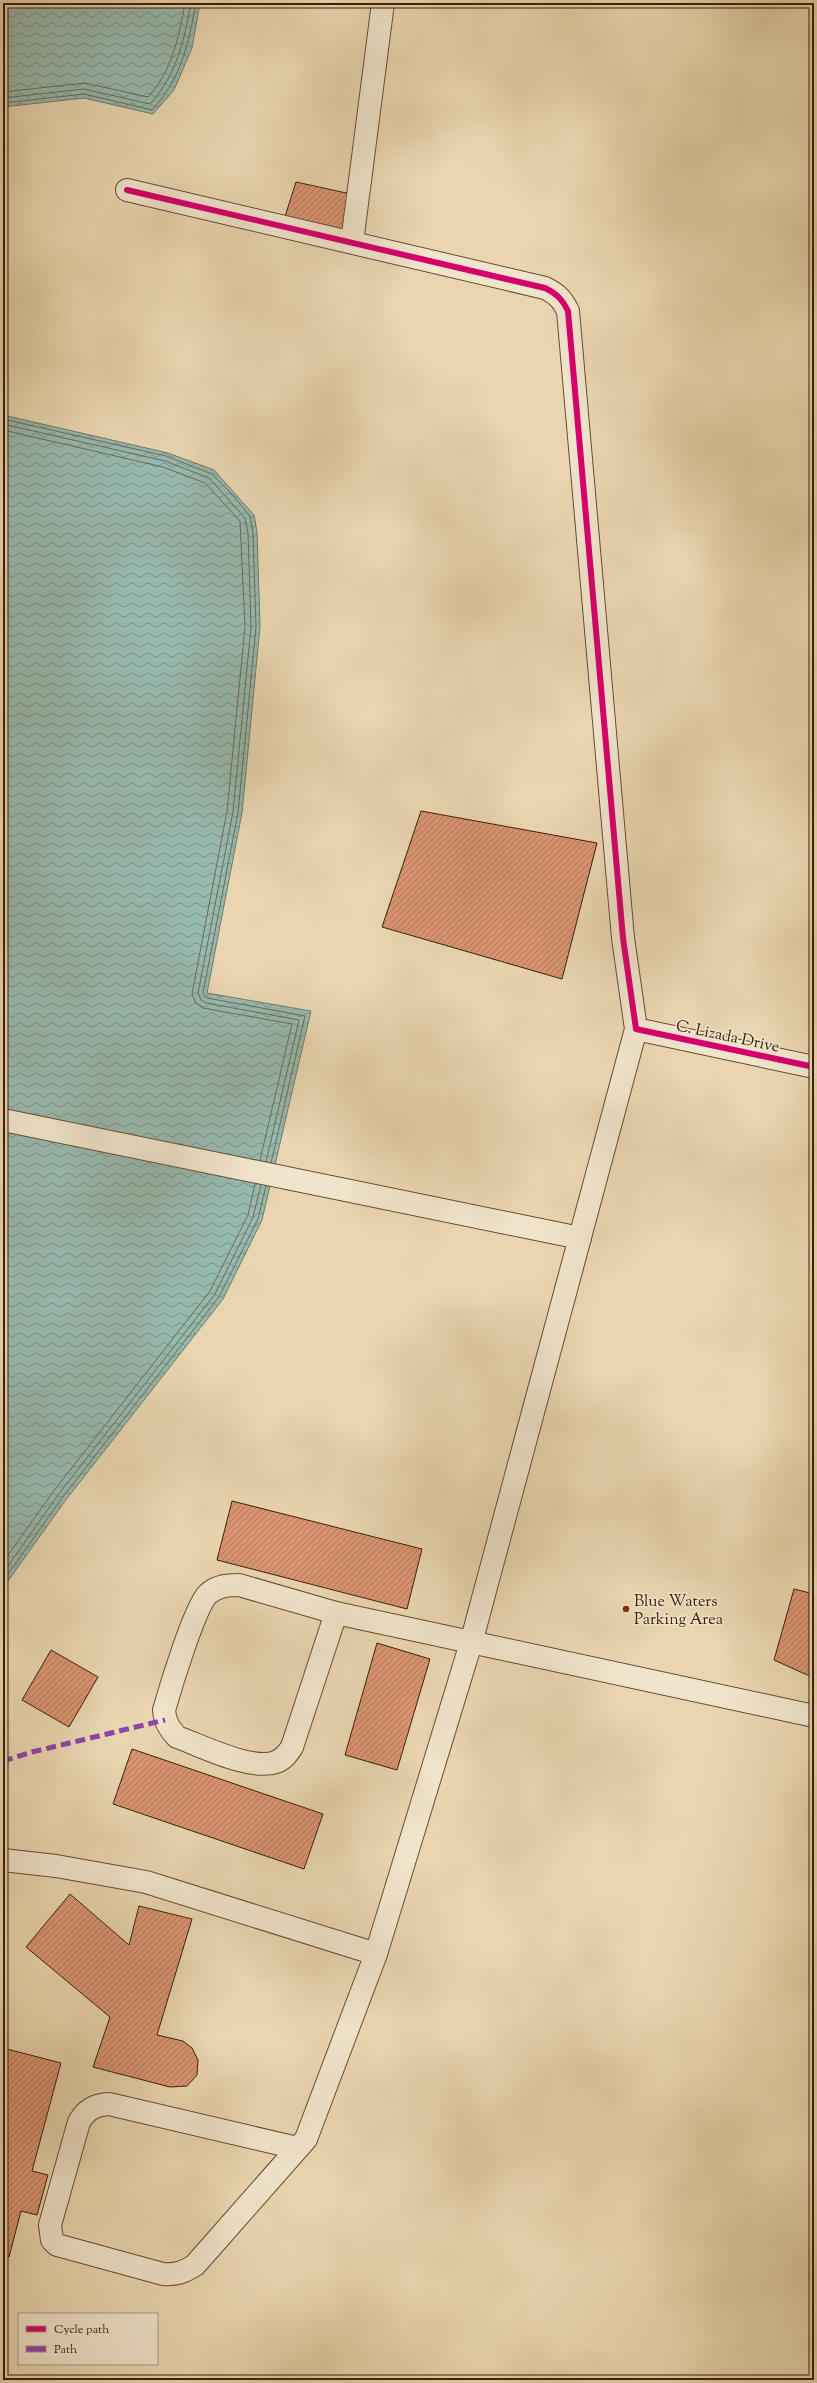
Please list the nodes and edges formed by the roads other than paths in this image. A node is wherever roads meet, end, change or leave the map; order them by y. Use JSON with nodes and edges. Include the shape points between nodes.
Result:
{"nodes":[{"id":1,"x":383,"y":3,"type":"edge"},
{"id":2,"x":127,"y":190,"type":"dead end"},
{"id":3,"x":352,"y":242,"type":"junction"},
{"id":4,"x":636,"y":1029,"type":"junction"},
{"id":5,"x":814,"y":1067,"type":"edge"},
{"id":6,"x":3,"y":1120,"type":"edge"},
{"id":7,"x":580,"y":1238,"type":"junction"},
{"id":8,"x":336,"y":1612,"type":"junction"},
{"id":9,"x":471,"y":1642,"type":"junction"},
{"id":10,"x":814,"y":1716,"type":"edge"},
{"id":11,"x":3,"y":1860,"type":"edge"},
{"id":12,"x":376,"y":1954,"type":"junction"},
{"id":13,"x":297,"y":2148,"type":"junction"}],
"edges":[{"from":1,"to":3,"type":"street"},
{"from":2,"to":3,"type":"street"},
{"from":3,"to":4,"type":"street","via":[[545,288],[558,294],[568,311],[622,922]]},
{"from":4,"to":5,"type":"street","name":"C. Lizada Drive"},
{"from":4,"to":7,"type":"street"},
{"from":6,"to":7,"type":"street"},
{"from":7,"to":9,"type":"street"},
{"from":8,"to":8,"type":"street","via":[[239,1585],[216,1588],[199,1605],[166,1702],[165,1720],[169,1729],[177,1737],[252,1763],[277,1762],[286,1756],[292,1747]]},
{"from":8,"to":9,"type":"street"},
{"from":9,"to":10,"type":"street"},
{"from":9,"to":12,"type":"street"},
{"from":11,"to":12,"type":"street","via":[[56,1866],[146,1882]]},
{"from":12,"to":13,"type":"street","via":[[306,2139]]},
{"from":13,"to":13,"type":"street","via":[[109,2104],[99,2104],[85,2112],[79,2122],[50,2225],[52,2240],[57,2245],[163,2274],[174,2275],[183,2272],[195,2265]]}]}
